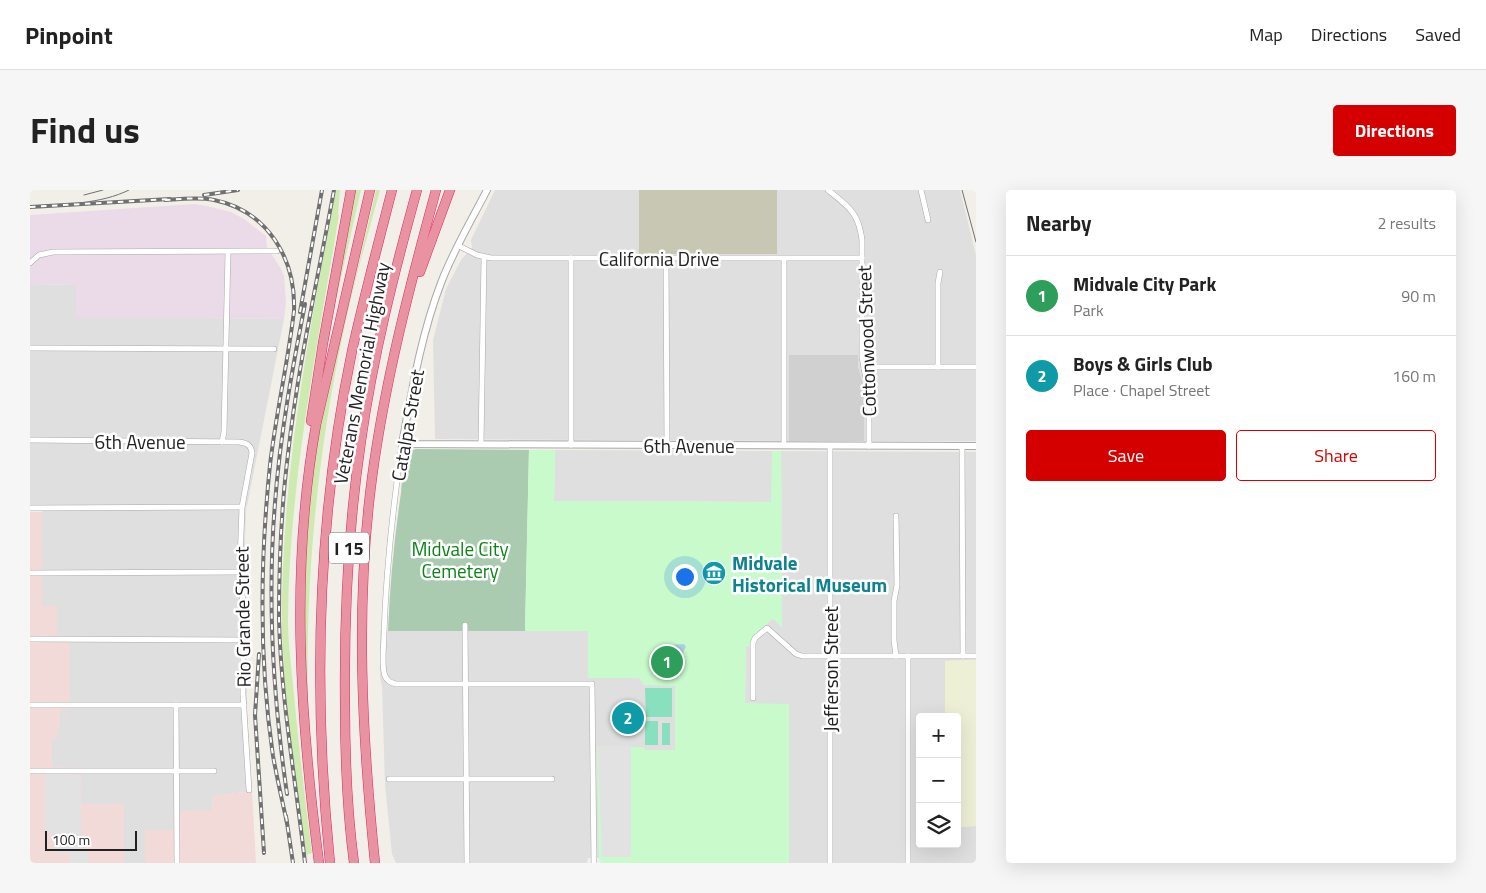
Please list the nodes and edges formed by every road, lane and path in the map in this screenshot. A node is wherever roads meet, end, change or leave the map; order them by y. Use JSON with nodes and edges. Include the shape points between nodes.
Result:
{"nodes":[{"id":1,"x":351,"y":190,"type":"edge"},
{"id":2,"x":370,"y":190,"type":"edge"},
{"id":3,"x":392,"y":190,"type":"edge"},
{"id":4,"x":417,"y":190,"type":"edge"},
{"id":5,"x":436,"y":190,"type":"edge"},
{"id":6,"x":450,"y":190,"type":"edge"},
{"id":7,"x":487,"y":190,"type":"edge"},
{"id":8,"x":828,"y":190,"type":"edge"},
{"id":9,"x":921,"y":190,"type":"edge"},
{"id":10,"x":928,"y":220,"type":"dead end"},
{"id":11,"x":459,"y":246,"type":"junction"},
{"id":12,"x":277,"y":251,"type":"dead end"},
{"id":13,"x":228,"y":252,"type":"junction"},
{"id":14,"x":484,"y":258,"type":"junction"},
{"id":15,"x":571,"y":258,"type":"junction"},
{"id":16,"x":666,"y":258,"type":"junction"},
{"id":17,"x":862,"y":258,"type":"junction"},
{"id":18,"x":784,"y":259,"type":"junction"},
{"id":19,"x":30,"y":263,"type":"edge"},
{"id":20,"x":940,"y":272,"type":"dead end"},
{"id":21,"x":397,"y":341,"type":"junction"},
{"id":22,"x":30,"y":348,"type":"edge"},
{"id":23,"x":226,"y":349,"type":"junction"},
{"id":24,"x":274,"y":350,"type":"dead end"},
{"id":25,"x":938,"y":368,"type":"junction"},
{"id":26,"x":976,"y":368,"type":"edge"},
{"id":27,"x":864,"y":369,"type":"junction"},
{"id":28,"x":30,"y":440,"type":"edge"},
{"id":29,"x":222,"y":442,"type":"junction"},
{"id":30,"x":402,"y":444,"type":"junction"},
{"id":31,"x":481,"y":444,"type":"junction"},
{"id":32,"x":249,"y":445,"type":"joint"},
{"id":33,"x":571,"y":445,"type":"junction"},
{"id":34,"x":667,"y":445,"type":"junction"},
{"id":35,"x":784,"y":446,"type":"junction"},
{"id":36,"x":830,"y":446,"type":"junction"},
{"id":37,"x":869,"y":446,"type":"junction"},
{"id":38,"x":962,"y":446,"type":"junction"},
{"id":39,"x":976,"y":446,"type":"edge"},
{"id":40,"x":30,"y":508,"type":"edge"},
{"id":41,"x":242,"y":508,"type":"junction"},
{"id":42,"x":896,"y":516,"type":"dead end"},
{"id":43,"x":302,"y":540,"type":"junction"},
{"id":44,"x":240,"y":572,"type":"junction"},
{"id":45,"x":30,"y":573,"type":"edge"},
{"id":46,"x":465,"y":625,"type":"dead end"},
{"id":47,"x":30,"y":640,"type":"edge"},
{"id":48,"x":243,"y":640,"type":"junction"},
{"id":49,"x":830,"y":656,"type":"junction"},
{"id":50,"x":896,"y":656,"type":"junction"},
{"id":51,"x":908,"y":656,"type":"junction"},
{"id":52,"x":963,"y":656,"type":"junction"},
{"id":53,"x":976,"y":656,"type":"edge"},
{"id":54,"x":466,"y":684,"type":"junction"},
{"id":55,"x":753,"y":698,"type":"dead end"},
{"id":56,"x":30,"y":705,"type":"edge"},
{"id":57,"x":176,"y":705,"type":"junction"},
{"id":58,"x":244,"y":706,"type":"junction"},
{"id":59,"x":30,"y":771,"type":"edge"},
{"id":60,"x":177,"y":771,"type":"junction"},
{"id":61,"x":214,"y":771,"type":"dead end"},
{"id":62,"x":388,"y":779,"type":"dead end"},
{"id":63,"x":466,"y":779,"type":"junction"},
{"id":64,"x":552,"y":779,"type":"dead end"},
{"id":65,"x":249,"y":790,"type":"dead end"},
{"id":66,"x":177,"y":863,"type":"edge"},
{"id":67,"x":319,"y":863,"type":"edge"},
{"id":68,"x":330,"y":863,"type":"edge"},
{"id":69,"x":354,"y":863,"type":"edge"},
{"id":70,"x":376,"y":863,"type":"edge"},
{"id":71,"x":467,"y":863,"type":"edge"},
{"id":72,"x":594,"y":863,"type":"edge"},
{"id":73,"x":830,"y":863,"type":"edge"},
{"id":74,"x":908,"y":863,"type":"edge"}],
"edges":[{"from":1,"to":43,"type":"highway","via":[[306,453]]},
{"from":2,"to":43,"type":"highway","via":[[316,424]]},
{"from":3,"to":68,"type":"highway","name":"Veterans Memorial Highway","number":"I 15","via":[[352,352],[329,507],[322,587],[320,693]]},
{"from":4,"to":69,"type":"highway","name":"Veterans Memorial Highway","number":"I 15","via":[[380,334],[354,497],[344,666],[346,759]]},
{"from":5,"to":21,"type":"highway"},
{"from":6,"to":21,"type":"highway"},
{"from":7,"to":11,"type":"street","name":"Catalpa Street"},
{"from":8,"to":17,"type":"street","name":"Cottonwood Street","via":[[846,204],[858,220]]},
{"from":9,"to":10,"type":"street"},
{"from":11,"to":14,"type":"street","name":"California Drive"},
{"from":11,"to":30,"type":"street","name":"Catalpa Street","via":[[441,284],[427,327]]},
{"from":12,"to":13,"type":"street"},
{"from":13,"to":19,"type":"street","via":[[53,252],[38,255]]},
{"from":13,"to":23,"type":"street"},
{"from":14,"to":15,"type":"street","name":"California Drive"},
{"from":14,"to":31,"type":"street"},
{"from":15,"to":16,"type":"street","name":"California Drive"},
{"from":15,"to":33,"type":"street"},
{"from":16,"to":18,"type":"street","name":"California Drive"},
{"from":16,"to":34,"type":"street"},
{"from":17,"to":18,"type":"street","name":"California Drive"},
{"from":17,"to":27,"type":"street","name":"Cottonwood Street"},
{"from":18,"to":35,"type":"street"},
{"from":20,"to":25,"type":"street"},
{"from":21,"to":70,"type":"highway","via":[[376,446],[364,572],[361,673]]},
{"from":22,"to":23,"type":"street"},
{"from":23,"to":24,"type":"street"},
{"from":23,"to":29,"type":"street"},
{"from":25,"to":26,"type":"street"},
{"from":25,"to":27,"type":"street"},
{"from":27,"to":37,"type":"street","name":"Cottonwood Street","via":[[869,395]]},
{"from":28,"to":29,"type":"street","name":"6th Avenue"},
{"from":29,"to":32,"type":"street","name":"6th Avenue"},
{"from":30,"to":31,"type":"street","name":"6th Avenue"},
{"from":30,"to":54,"type":"street","name":"Catalpa Street","via":[[388,561],[384,673],[390,682],[396,684]]},
{"from":31,"to":33,"type":"street","name":"6th Avenue"},
{"from":32,"to":41,"type":"street","name":"Rio Grande Street","via":[[252,453]]},
{"from":33,"to":34,"type":"street","name":"6th Avenue"},
{"from":34,"to":35,"type":"street","name":"6th Avenue"},
{"from":35,"to":36,"type":"street","name":"6th Avenue"},
{"from":36,"to":37,"type":"street","name":"6th Avenue"},
{"from":36,"to":49,"type":"street","name":"Jefferson Street"},
{"from":37,"to":38,"type":"street","name":"6th Avenue"},
{"from":38,"to":39,"type":"street","name":"6th Avenue"},
{"from":38,"to":52,"type":"street"},
{"from":40,"to":41,"type":"street"},
{"from":41,"to":44,"type":"street","name":"Rio Grande Street"},
{"from":42,"to":50,"type":"street"},
{"from":43,"to":67,"type":"highway","via":[[301,679]]},
{"from":44,"to":45,"type":"street"},
{"from":44,"to":48,"type":"street","name":"Rio Grande Street"},
{"from":46,"to":54,"type":"street"},
{"from":47,"to":48,"type":"street"},
{"from":48,"to":58,"type":"street","name":"Rio Grande Street"},
{"from":49,"to":50,"type":"street"},
{"from":49,"to":55,"type":"street","via":[[799,655],[767,628],[753,642]]},
{"from":49,"to":73,"type":"street","name":"Jefferson Street"},
{"from":50,"to":51,"type":"street"},
{"from":51,"to":52,"type":"street"},
{"from":51,"to":74,"type":"street"},
{"from":52,"to":53,"type":"street"},
{"from":54,"to":63,"type":"street"},
{"from":54,"to":72,"type":"street","via":[[592,684]]},
{"from":56,"to":57,"type":"street"},
{"from":57,"to":58,"type":"street"},
{"from":57,"to":60,"type":"street"},
{"from":58,"to":65,"type":"street","name":"Rio Grande Street"},
{"from":59,"to":60,"type":"street"},
{"from":60,"to":61,"type":"street"},
{"from":60,"to":66,"type":"street"},
{"from":62,"to":63,"type":"street"},
{"from":63,"to":64,"type":"street"},
{"from":63,"to":71,"type":"street"}]}
